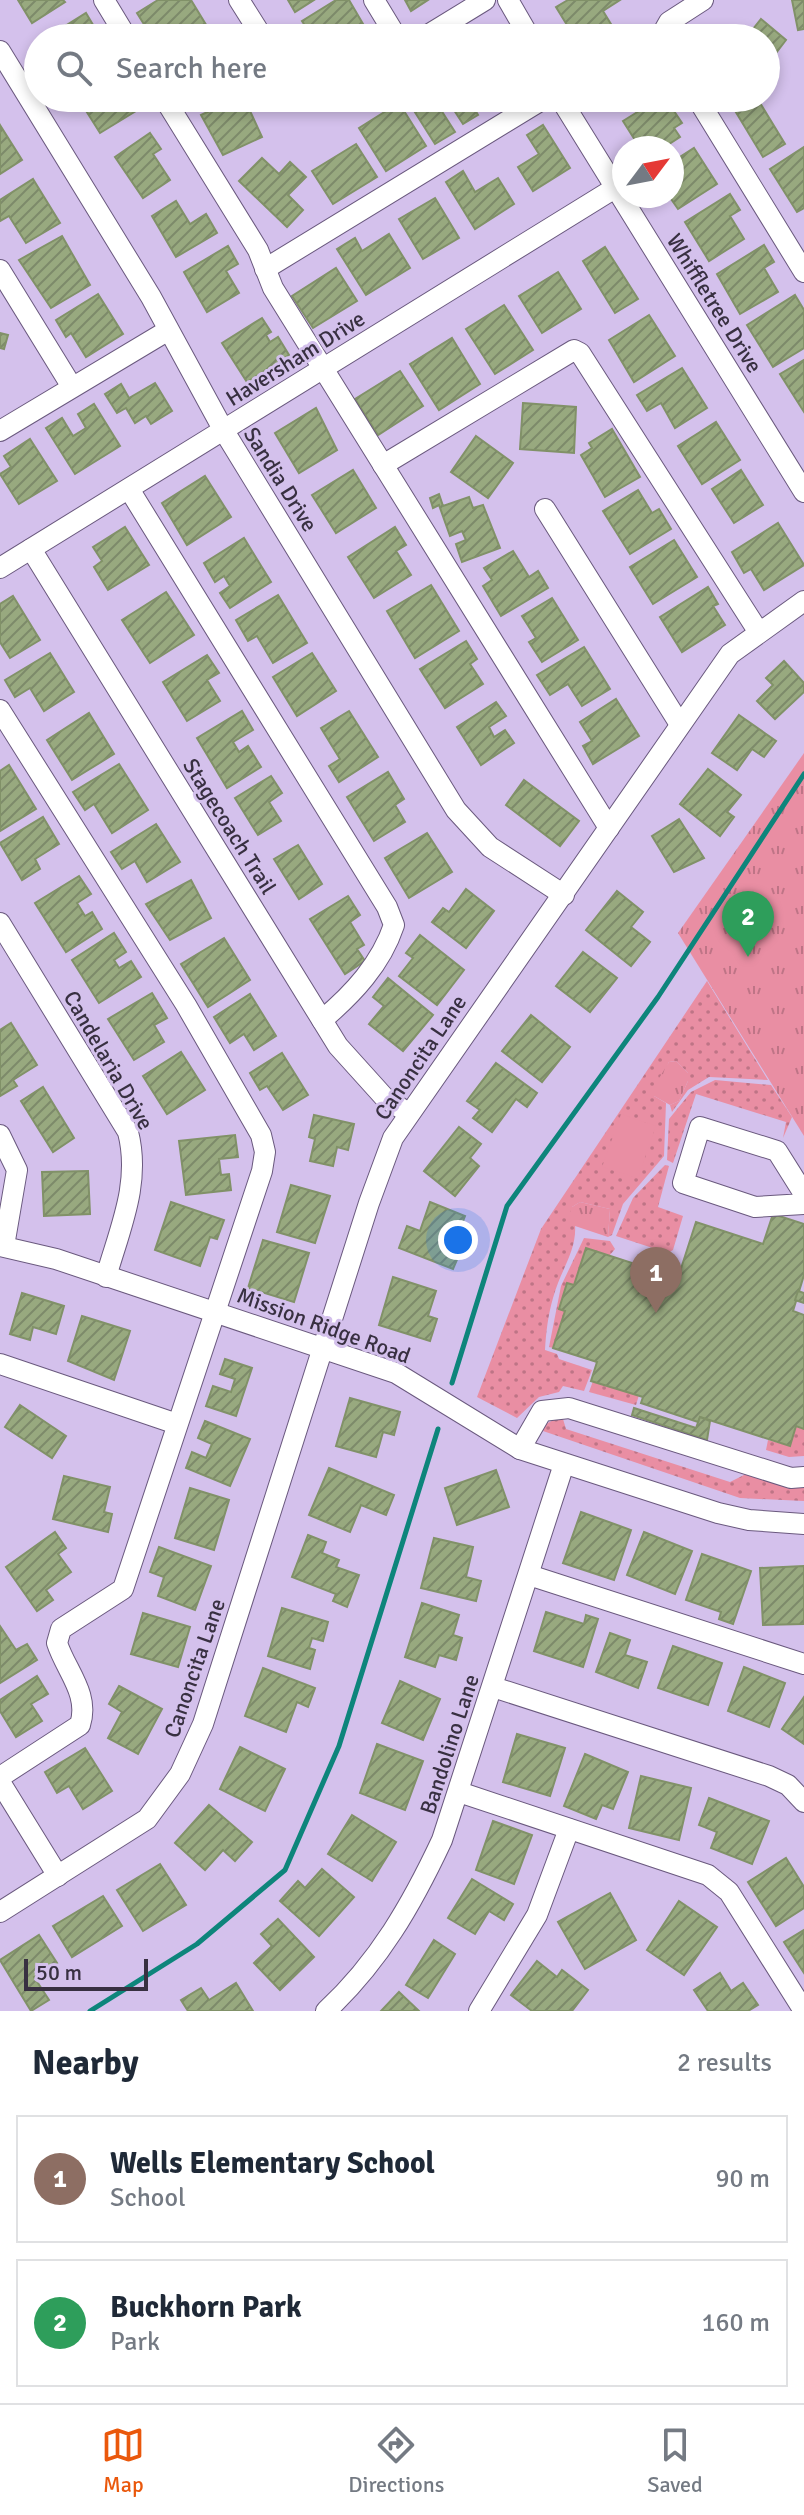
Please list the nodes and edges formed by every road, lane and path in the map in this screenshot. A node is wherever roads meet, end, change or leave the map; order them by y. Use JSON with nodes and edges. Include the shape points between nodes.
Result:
{"nodes":[{"id":1,"x":104,"y":0,"type":"edge"},
{"id":2,"x":239,"y":0,"type":"edge"},
{"id":3,"x":374,"y":0,"type":"edge"},
{"id":4,"x":485,"y":0,"type":"edge"},
{"id":5,"x":508,"y":0,"type":"edge"},
{"id":6,"x":703,"y":0,"type":"edge"},
{"id":7,"x":119,"y":24,"type":"edge"},
{"id":8,"x":254,"y":24,"type":"edge"},
{"id":9,"x":389,"y":24,"type":"edge"},
{"id":10,"x":446,"y":24,"type":"edge"},
{"id":11,"x":522,"y":24,"type":"edge"},
{"id":12,"x":668,"y":24,"type":"edge"},
{"id":13,"x":0,"y":51,"type":"edge"},
{"id":14,"x":24,"y":90,"type":"edge"},
{"id":15,"x":37,"y":112,"type":"edge"},
{"id":16,"x":173,"y":112,"type":"edge"},
{"id":17,"x":522,"y":112,"type":"edge"},
{"id":18,"x":569,"y":112,"type":"edge"},
{"id":19,"x":706,"y":112,"type":"edge"},
{"id":20,"x":612,"y":183,"type":"edge"},
{"id":21,"x":612,"y":190,"type":"edge"},
{"id":22,"x":627,"y":208,"type":"edge"},
{"id":23,"x":265,"y":269,"type":"junction"},
{"id":24,"x":0,"y":270,"type":"edge"},
{"id":25,"x":804,"y":272,"type":"edge"},
{"id":26,"x":167,"y":331,"type":"junction"},
{"id":27,"x":323,"y":369,"type":"junction"},
{"id":28,"x":72,"y":387,"type":"junction"},
{"id":29,"x":0,"y":431,"type":"edge"},
{"id":30,"x":224,"y":431,"type":"junction"},
{"id":31,"x":383,"y":465,"type":"junction"},
{"id":32,"x":129,"y":489,"type":"junction"},
{"id":33,"x":804,"y":492,"type":"edge"},
{"id":34,"x":545,"y":509,"type":"dead end"},
{"id":35,"x":31,"y":549,"type":"junction"},
{"id":36,"x":0,"y":568,"type":"edge"},
{"id":37,"x":804,"y":601,"type":"edge"},
{"id":38,"x":758,"y":631,"type":"junction"},
{"id":39,"x":0,"y":710,"type":"edge"},
{"id":40,"x":679,"y":723,"type":"junction"},
{"id":41,"x":609,"y":828,"type":"junction"},
{"id":42,"x":564,"y":895,"type":"junction"},
{"id":43,"x":0,"y":923,"type":"edge"},
{"id":44,"x":322,"y":1020,"type":"junction"},
{"id":45,"x":408,"y":1113,"type":"junction"},
{"id":46,"x":0,"y":1135,"type":"edge"},
{"id":47,"x":804,"y":1194,"type":"edge"},
{"id":48,"x":804,"y":1204,"type":"edge"},
{"id":49,"x":2,"y":1246,"type":"edge"},
{"id":50,"x":106,"y":1277,"type":"junction"},
{"id":51,"x":214,"y":1312,"type":"junction"},
{"id":52,"x":324,"y":1347,"type":"junction"},
{"id":53,"x":0,"y":1364,"type":"edge"},
{"id":54,"x":177,"y":1424,"type":"junction"},
{"id":55,"x":520,"y":1449,"type":"junction"},
{"id":56,"x":564,"y":1464,"type":"junction"},
{"id":57,"x":804,"y":1477,"type":"edge"},
{"id":58,"x":804,"y":1524,"type":"edge"},
{"id":59,"x":529,"y":1575,"type":"junction"},
{"id":60,"x":804,"y":1664,"type":"edge"},
{"id":61,"x":493,"y":1687,"type":"junction"},
{"id":62,"x":0,"y":1779,"type":"edge"},
{"id":63,"x":459,"y":1792,"type":"junction"},
{"id":64,"x":804,"y":1802,"type":"edge"},
{"id":65,"x":569,"y":1829,"type":"junction"},
{"id":66,"x":58,"y":1876,"type":"junction"},
{"id":67,"x":0,"y":1912,"type":"edge"},
{"id":68,"x":326,"y":2011,"type":"edge"},
{"id":69,"x":479,"y":2011,"type":"edge"},
{"id":70,"x":804,"y":2011,"type":"edge"}],
"edges":[{"from":1,"to":7,"type":"street"},
{"from":2,"to":8,"type":"street"},
{"from":3,"to":9,"type":"street"},
{"from":4,"to":10,"type":"street"},
{"from":5,"to":11,"type":"street"},
{"from":6,"to":12,"type":"street"},
{"from":13,"to":14,"type":"street","name":"Sandia Drive"},
{"from":15,"to":26,"type":"street","name":"Sandia Drive"},
{"from":16,"to":23,"type":"street"},
{"from":17,"to":23,"type":"street"},
{"from":18,"to":20,"type":"street","name":"Whiffletree Drive"},
{"from":19,"to":25,"type":"street"},
{"from":21,"to":27,"type":"street","name":"Haversham Drive"},
{"from":22,"to":33,"type":"street","name":"Whiffletree Drive"},
{"from":23,"to":27,"type":"street"},
{"from":24,"to":28,"type":"street"},
{"from":26,"to":28,"type":"street"},
{"from":26,"to":30,"type":"street","name":"Sandia Drive"},
{"from":27,"to":30,"type":"street","name":"Haversham Drive"},
{"from":27,"to":31,"type":"street"},
{"from":28,"to":29,"type":"street"},
{"from":30,"to":32,"type":"street","name":"Haversham Drive"},
{"from":30,"to":42,"type":"street","name":"Sandia Drive","via":[[456,810],[490,847]]},
{"from":31,"to":38,"type":"street","via":[[574,350]]},
{"from":31,"to":41,"type":"street"},
{"from":32,"to":35,"type":"street","name":"Haversham Drive"},
{"from":32,"to":44,"type":"street","via":[[394,925],[388,945],[362,980]]},
{"from":34,"to":40,"type":"street"},
{"from":35,"to":36,"type":"street","name":"Haversham Drive"},
{"from":35,"to":44,"type":"street","name":"Stagecoach Trail"},
{"from":37,"to":38,"type":"street","name":"Canoncita Lane"},
{"from":38,"to":40,"type":"street","name":"Canoncita Lane","via":[[730,654]]},
{"from":39,"to":51,"type":"street","via":[[186,1005],[261,1135],[262,1171]]},
{"from":40,"to":41,"type":"street","name":"Canoncita Lane"},
{"from":41,"to":42,"type":"street","name":"Canoncita Lane"},
{"from":42,"to":45,"type":"street","name":"Canoncita Lane"},
{"from":43,"to":50,"type":"street","name":"Candelaria Drive","via":[[128,1132],[134,1183]]},
{"from":44,"to":45,"type":"street","name":"Stagecoach Trail","via":[[359,1073]]},
{"from":45,"to":52,"type":"street","name":"Canoncita Lane","via":[[380,1169]]},
{"from":46,"to":49,"type":"street","via":[[17,1170]]},
{"from":47,"to":48,"type":"street","via":[[777,1151],[700,1127],[683,1183],[755,1207]]},
{"from":49,"to":50,"type":"street","name":"Mission Ridge Road"},
{"from":50,"to":51,"type":"street","name":"Mission Ridge Road"},
{"from":51,"to":52,"type":"street","name":"Mission Ridge Road"},
{"from":51,"to":54,"type":"street"},
{"from":52,"to":55,"type":"street","name":"Mission Ridge Road","via":[[396,1373]]},
{"from":52,"to":66,"type":"street","name":"Canoncita Lane","via":[[203,1724],[180,1774],[147,1819]]},
{"from":53,"to":54,"type":"street"},
{"from":54,"to":62,"type":"street","via":[[123,1589],[61,1629],[57,1643],[85,1711],[80,1725]]},
{"from":55,"to":56,"type":"street","name":"Mission Ridge Road"},
{"from":55,"to":57,"type":"street","via":[[542,1411],[569,1408],[791,1478]]},
{"from":56,"to":58,"type":"street","name":"Mission Ridge Road","via":[[718,1513]]},
{"from":56,"to":59,"type":"street","name":"Bandolino Lane"},
{"from":59,"to":60,"type":"street"},
{"from":59,"to":61,"type":"street","name":"Bandolino Lane"},
{"from":61,"to":63,"type":"street","name":"Bandolino Lane"},
{"from":61,"to":64,"type":"street","via":[[769,1776],[788,1785]]},
{"from":62,"to":66,"type":"street"},
{"from":63,"to":65,"type":"street"},
{"from":63,"to":68,"type":"street","name":"Bandolino Lane","via":[[404,1916],[367,1968]]},
{"from":65,"to":69,"type":"street","via":[[537,1915]]},
{"from":65,"to":70,"type":"street","via":[[708,1875],[729,1892]]},
{"from":66,"to":67,"type":"street","name":"Canoncita Lane"}]}
